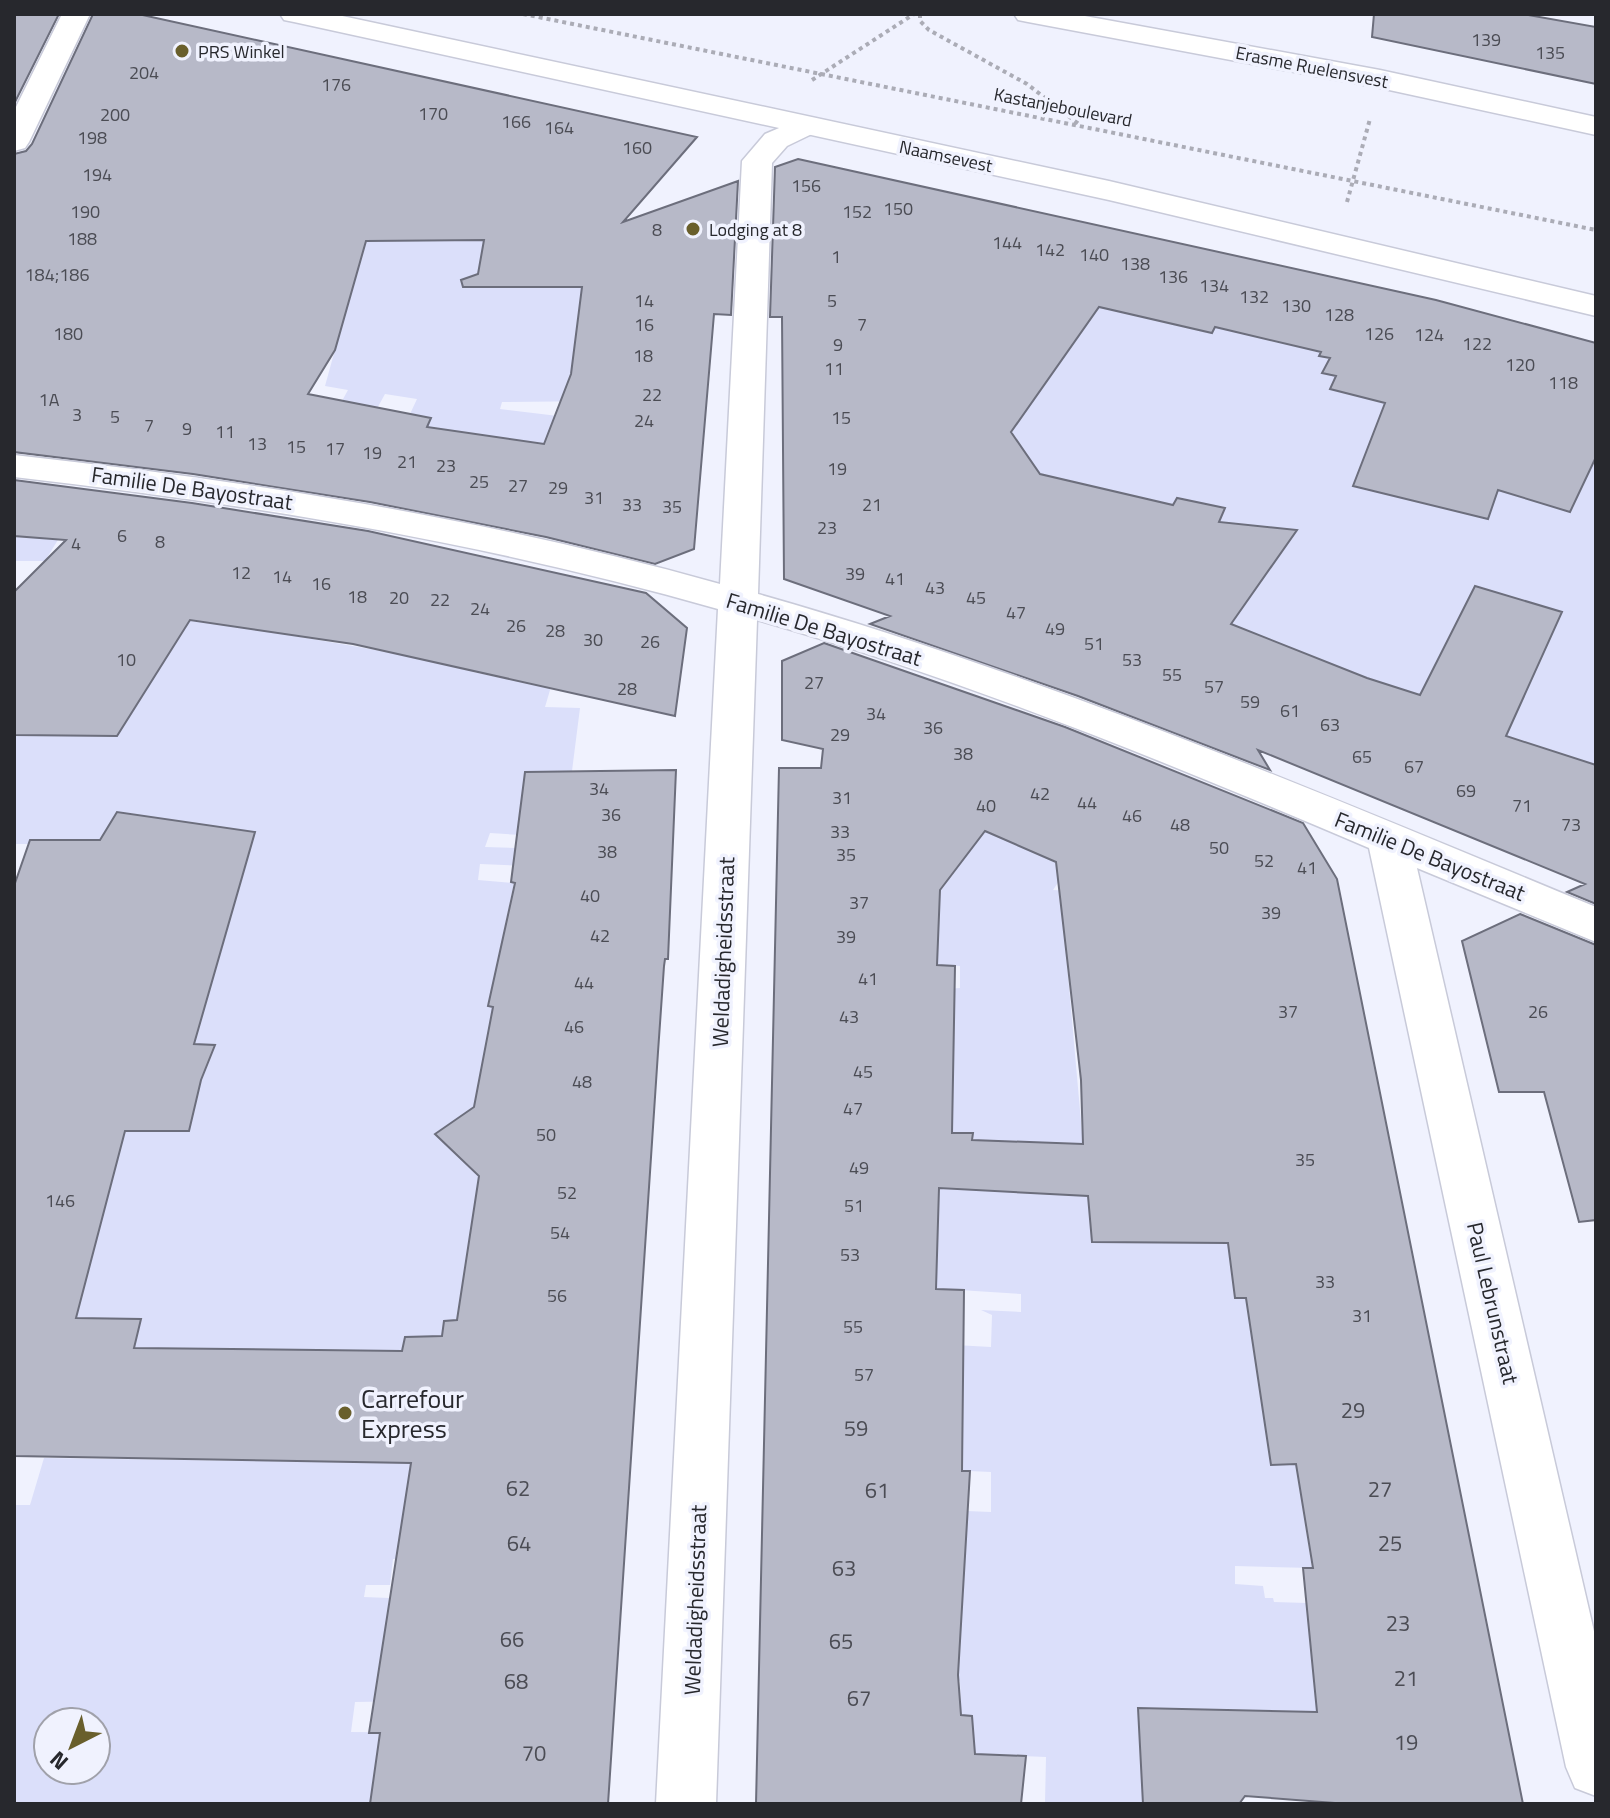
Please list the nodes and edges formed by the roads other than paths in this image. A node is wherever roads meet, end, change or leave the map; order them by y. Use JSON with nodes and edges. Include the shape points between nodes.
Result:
{"nodes":[{"id":1,"x":76,"y":14,"type":"edge"},
{"id":2,"x":294,"y":14,"type":"edge"},
{"id":3,"x":1044,"y":16,"type":"edge"},
{"id":4,"x":805,"y":126,"type":"junction"},
{"id":5,"x":1596,"y":126,"type":"edge"},
{"id":6,"x":14,"y":142,"type":"edge"},
{"id":7,"x":1596,"y":306,"type":"edge"},
{"id":8,"x":14,"y":466,"type":"edge"},
{"id":9,"x":738,"y":603,"type":"junction"},
{"id":10,"x":1389,"y":839,"type":"junction"},
{"id":11,"x":1596,"y":925,"type":"edge"},
{"id":12,"x":1596,"y":1767,"type":"edge"},
{"id":13,"x":686,"y":1804,"type":"edge"}],
"edges":[{"from":1,"to":6,"type":"street"},
{"from":2,"to":4,"type":"street","name":"Naamsevest"},
{"from":3,"to":5,"type":"street","name":"Erasme Ruelensvest"},
{"from":4,"to":7,"type":"street","name":"Naamsevest","via":[[1390,255]]},
{"from":4,"to":9,"type":"street","name":"Weldadigheidsstraat","via":[[776,140],[757,161]]},
{"from":8,"to":9,"type":"street","name":"Familie De Bayostraat","via":[[332,508],[529,547]]},
{"from":9,"to":10,"type":"street","name":"Familie De Bayostraat","via":[[897,650],[1072,712]]},
{"from":9,"to":13,"type":"street","name":"Weldadigheidsstraat"},
{"from":10,"to":11,"type":"street","name":"Familie De Bayostraat"},
{"from":10,"to":12,"type":"street","name":"Paul Lebrunstraat"}]}
